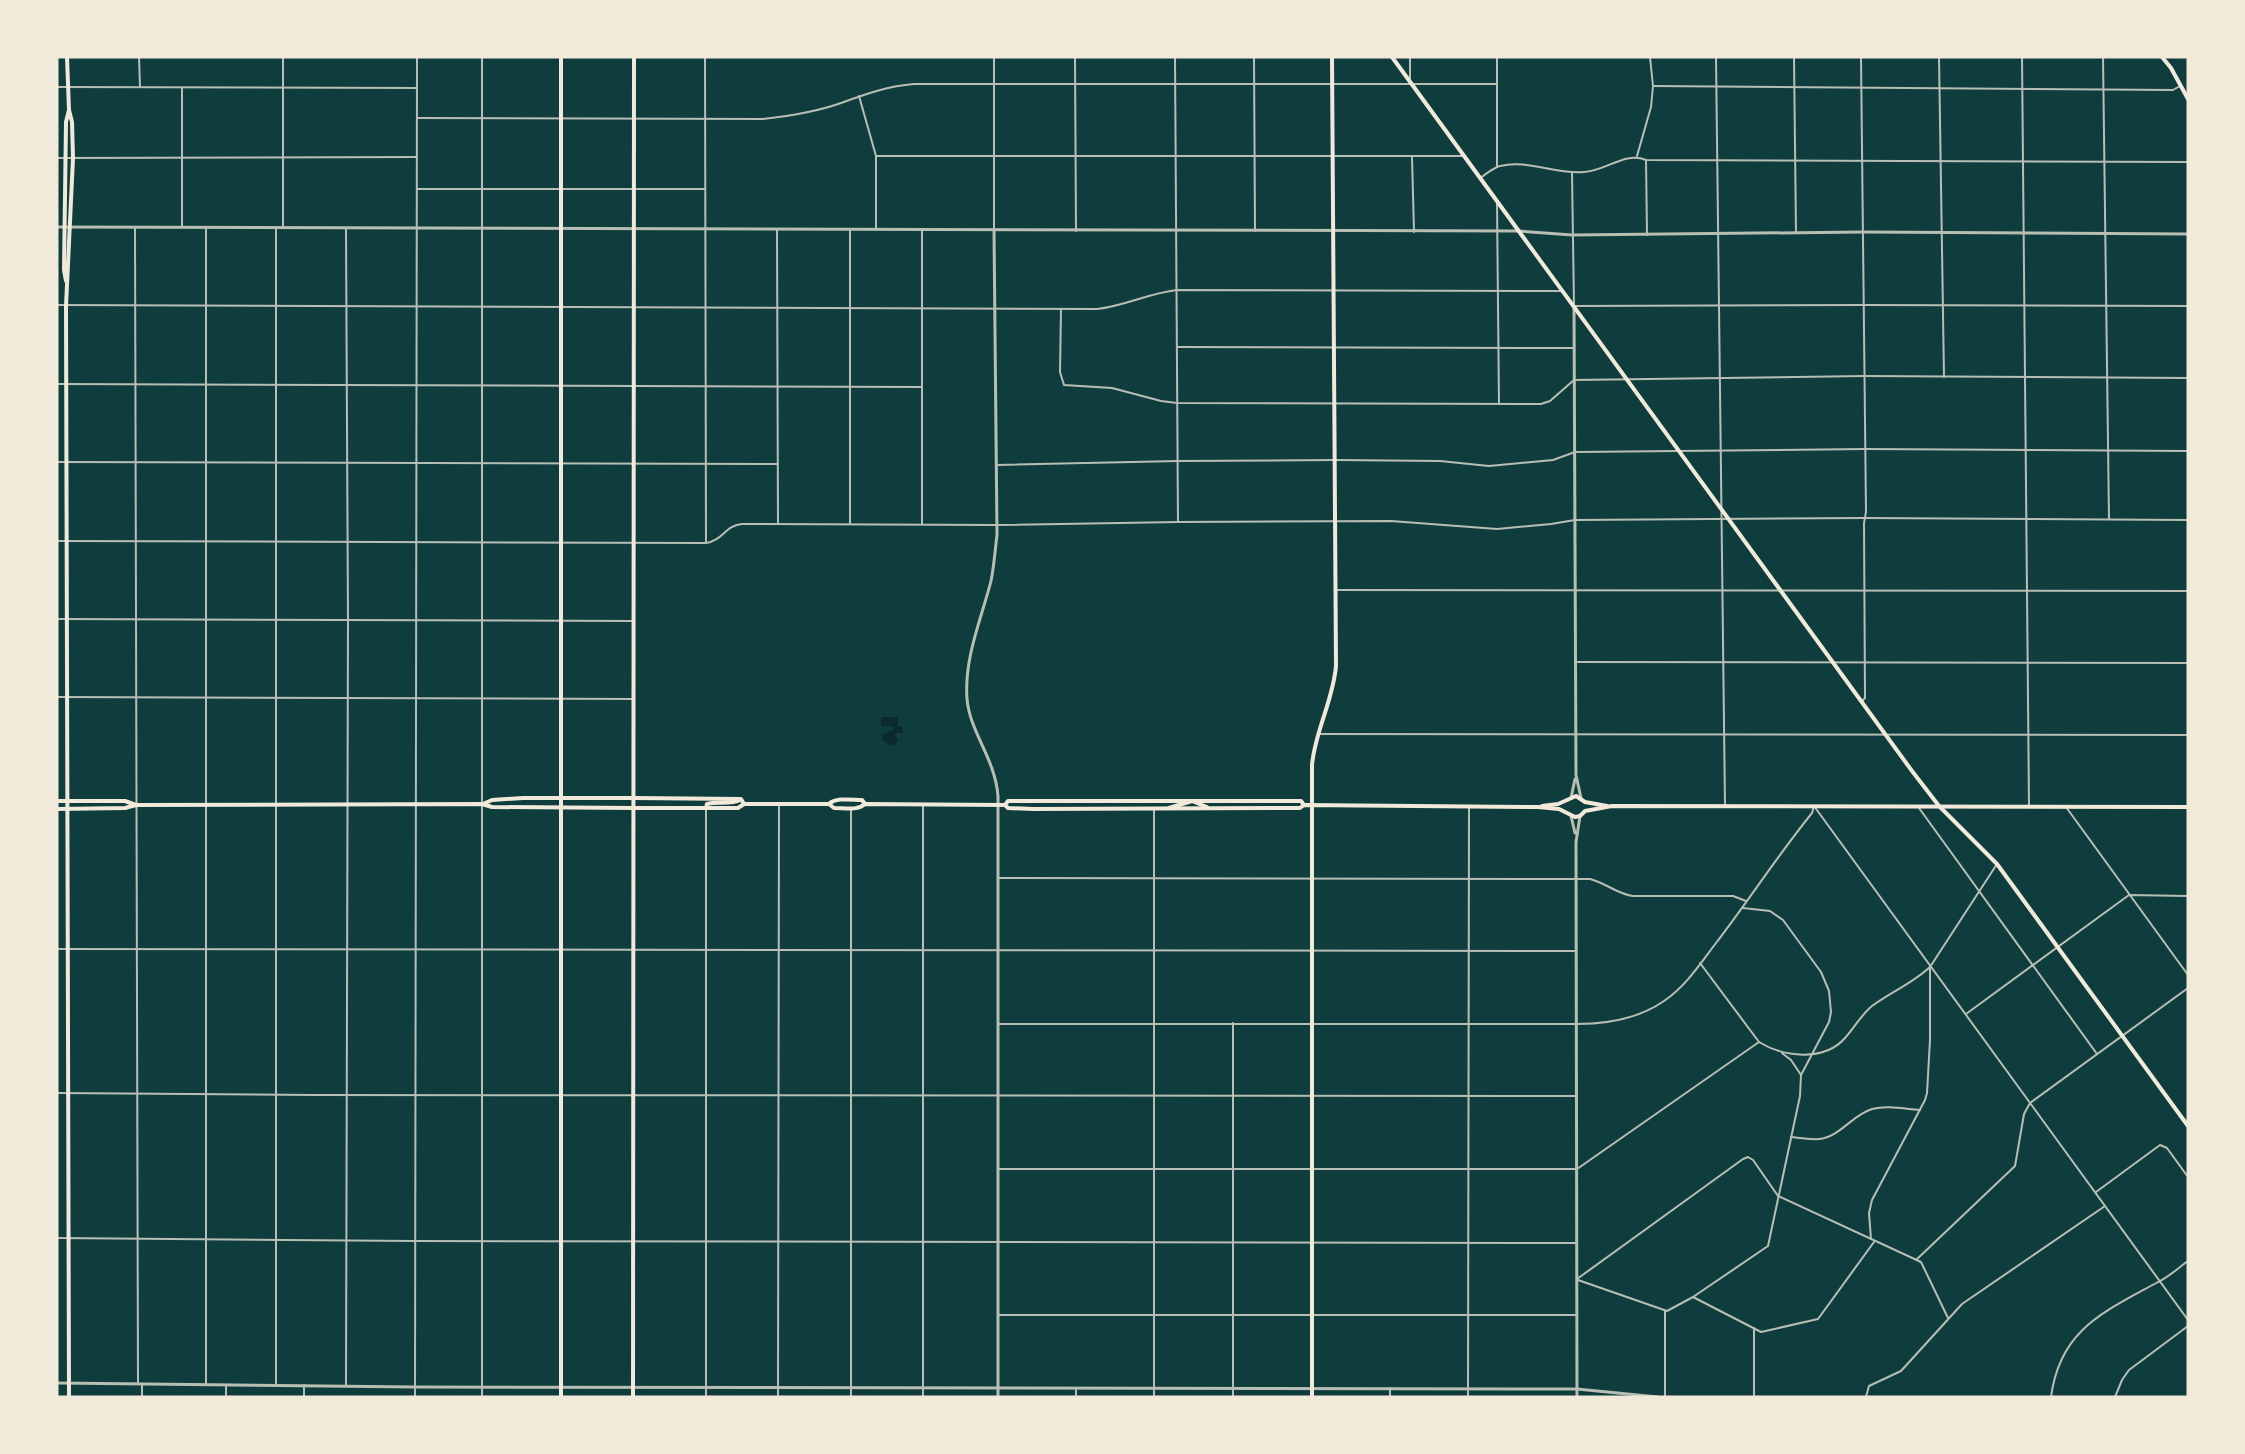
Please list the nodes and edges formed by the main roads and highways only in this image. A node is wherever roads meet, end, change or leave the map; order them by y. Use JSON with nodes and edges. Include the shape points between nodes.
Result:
{"nodes":[{"id":1,"x":67,"y":57,"type":"edge"},
{"id":2,"x":561,"y":57,"type":"edge"},
{"id":3,"x":634,"y":57,"type":"edge"},
{"id":4,"x":1332,"y":57,"type":"edge"},
{"id":5,"x":1392,"y":57,"type":"edge"},
{"id":6,"x":2162,"y":57,"type":"edge"},
{"id":7,"x":2188,"y":99,"type":"edge"},
{"id":8,"x":69,"y":110,"type":"junction"},
{"id":9,"x":66,"y":282,"type":"junction"},
{"id":10,"x":562,"y":798,"type":"junction"},
{"id":11,"x":634,"y":798,"type":"junction"},
{"id":12,"x":741,"y":799,"type":"junction"},
{"id":13,"x":1569,"y":800,"type":"junction"},
{"id":14,"x":1583,"y":800,"type":"junction"},
{"id":15,"x":57,"y":801,"type":"edge"},
{"id":16,"x":67,"y":801,"type":"junction"},
{"id":17,"x":1192,"y":801,"type":"junction"},
{"id":18,"x":482,"y":804,"type":"junction"},
{"id":19,"x":744,"y":804,"type":"junction"},
{"id":20,"x":829,"y":804,"type":"junction"},
{"id":21,"x":866,"y":804,"type":"junction"},
{"id":22,"x":1304,"y":804,"type":"junction"},
{"id":23,"x":136,"y":805,"type":"junction"},
{"id":24,"x":1005,"y":805,"type":"junction"},
{"id":25,"x":1312,"y":805,"type":"junction"},
{"id":26,"x":1612,"y":806,"type":"junction"},
{"id":27,"x":1940,"y":806,"type":"junction"},
{"id":28,"x":562,"y":807,"type":"junction"},
{"id":29,"x":1538,"y":807,"type":"junction"},
{"id":30,"x":2188,"y":807,"type":"edge"},
{"id":31,"x":634,"y":808,"type":"junction"},
{"id":32,"x":706,"y":808,"type":"junction"},
{"id":33,"x":1210,"y":808,"type":"junction"},
{"id":34,"x":57,"y":809,"type":"edge"},
{"id":35,"x":67,"y":809,"type":"junction"},
{"id":36,"x":1169,"y":809,"type":"junction"},
{"id":37,"x":1567,"y":812,"type":"junction"},
{"id":38,"x":1585,"y":812,"type":"junction"},
{"id":39,"x":2188,"y":1125,"type":"edge"},
{"id":40,"x":69,"y":1397,"type":"edge"},
{"id":41,"x":561,"y":1397,"type":"edge"},
{"id":42,"x":633,"y":1397,"type":"edge"},
{"id":43,"x":1312,"y":1397,"type":"edge"}],
"edges":[{"from":1,"to":8,"type":"main road"},
{"from":2,"to":10,"type":"main road"},
{"from":3,"to":11,"type":"main road"},
{"from":4,"to":25,"type":"main road","via":[[1335,678],[1312,765]]},
{"from":5,"to":27,"type":"main road"},
{"from":6,"to":7,"type":"main road"},
{"from":8,"to":9,"type":"main road"},
{"from":8,"to":9,"type":"main road","via":[[73,158]]},
{"from":9,"to":16,"type":"main road"},
{"from":10,"to":11,"type":"main road"},
{"from":10,"to":18,"type":"main road","via":[[492,800]]},
{"from":10,"to":28,"type":"main road"},
{"from":11,"to":12,"type":"main road"},
{"from":11,"to":31,"type":"main road"},
{"from":12,"to":19,"type":"main road"},
{"from":12,"to":32,"type":"main road","via":[[714,802]]},
{"from":13,"to":14,"type":"main road","via":[[1576,796]]},
{"from":13,"to":29,"type":"main road"},
{"from":13,"to":37,"type":"main road"},
{"from":14,"to":26,"type":"main road"},
{"from":14,"to":38,"type":"main road"},
{"from":15,"to":16,"type":"main road"},
{"from":16,"to":23,"type":"main road","via":[[125,801]]},
{"from":16,"to":35,"type":"main road"},
{"from":17,"to":22,"type":"main road"},
{"from":17,"to":24,"type":"main road","via":[[1008,801]]},
{"from":17,"to":33,"type":"main road"},
{"from":17,"to":36,"type":"main road"},
{"from":18,"to":23,"type":"main road"},
{"from":18,"to":28,"type":"main road"},
{"from":19,"to":20,"type":"main road"},
{"from":19,"to":32,"type":"main road","via":[[738,808]]},
{"from":20,"to":21,"type":"main road","via":[[834,808],[860,808]]},
{"from":20,"to":21,"type":"main road","via":[[833,800],[862,800]]},
{"from":21,"to":24,"type":"main road"},
{"from":22,"to":25,"type":"main road"},
{"from":22,"to":33,"type":"main road","via":[[1300,808]]},
{"from":23,"to":35,"type":"main road"},
{"from":24,"to":36,"type":"main road"},
{"from":25,"to":29,"type":"main road"},
{"from":25,"to":43,"type":"main road"},
{"from":26,"to":27,"type":"main road"},
{"from":26,"to":38,"type":"main road"},
{"from":27,"to":30,"type":"main road"},
{"from":27,"to":39,"type":"main road","via":[[1997,864]]},
{"from":28,"to":31,"type":"main road"},
{"from":28,"to":41,"type":"main road"},
{"from":29,"to":37,"type":"main road"},
{"from":31,"to":32,"type":"main road"},
{"from":31,"to":42,"type":"main road"},
{"from":33,"to":36,"type":"main road"},
{"from":34,"to":35,"type":"main road"},
{"from":35,"to":40,"type":"main road"},
{"from":37,"to":38,"type":"main road","via":[[1580,816]]}]}
